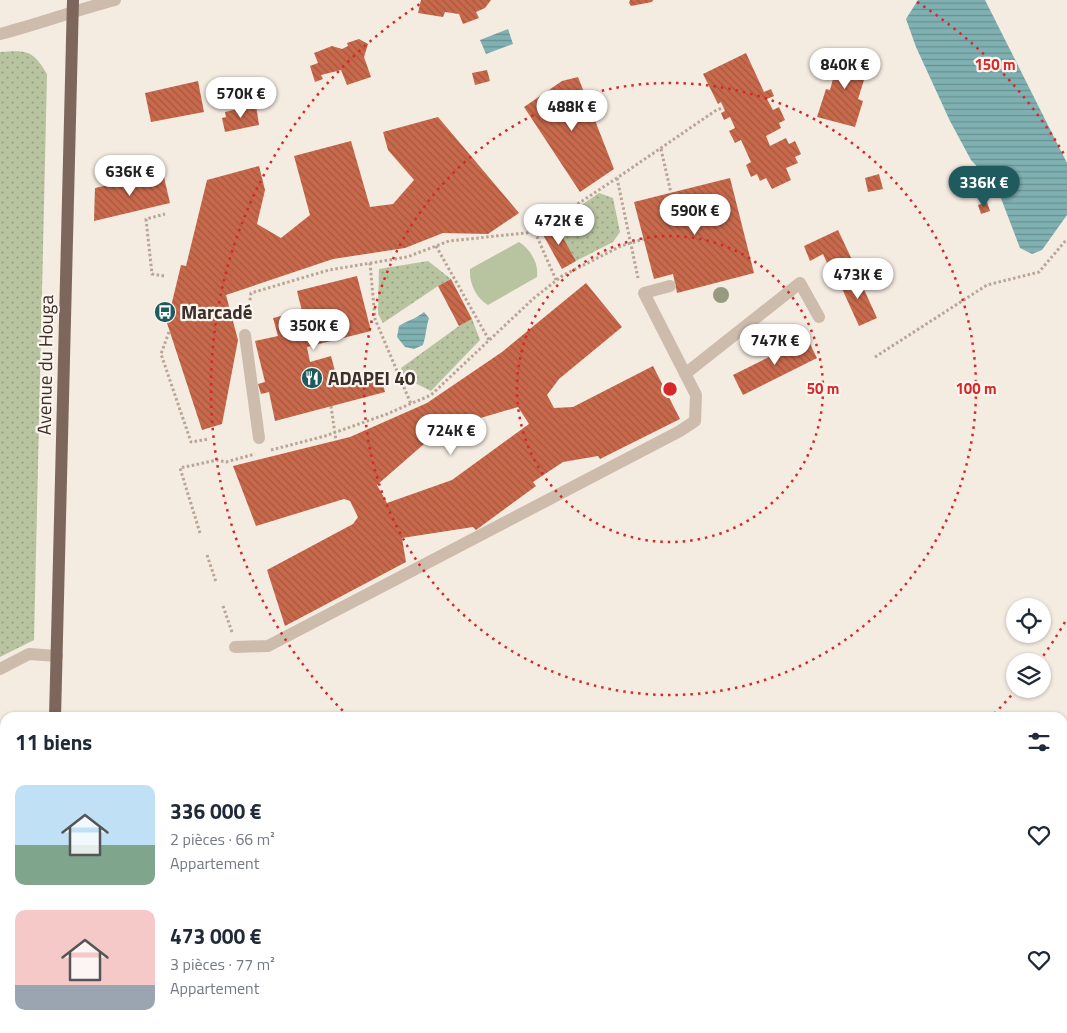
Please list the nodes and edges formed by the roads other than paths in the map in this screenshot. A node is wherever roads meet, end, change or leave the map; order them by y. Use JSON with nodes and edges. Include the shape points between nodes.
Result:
{"nodes":[{"id":1,"x":115,"y":0,"type":"edge"},
{"id":2,"x":73,"y":6,"type":"edge"},
{"id":3,"x":0,"y":34,"type":"edge"},
{"id":4,"x":670,"y":286,"type":"dead end"},
{"id":5,"x":819,"y":317,"type":"dead end"},
{"id":6,"x":245,"y":335,"type":"road end"},
{"id":7,"x":685,"y":374,"type":"junction"},
{"id":8,"x":259,"y":438,"type":"dead end"},
{"id":9,"x":234,"y":641,"type":"road end"},
{"id":10,"x":57,"y":656,"type":"junction"},
{"id":11,"x":0,"y":670,"type":"edge"},
{"id":12,"x":55,"y":712,"type":"edge"}],
"edges":[{"from":1,"to":2,"type":"street"},
{"from":2,"to":3,"type":"street","via":[[33,26]]},
{"from":2,"to":10,"type":"main road","name":"Avenue du Houga"},
{"from":4,"to":7,"type":"street","via":[[644,292]]},
{"from":5,"to":7,"type":"street","via":[[800,283]]},
{"from":6,"to":8,"type":"street"},
{"from":7,"to":9,"type":"street","via":[[696,395],[695,421],[680,431],[268,646]]},
{"from":10,"to":11,"type":"street","via":[[29,654]]},
{"from":10,"to":12,"type":"main road","name":"Avenue du Houga"}]}
